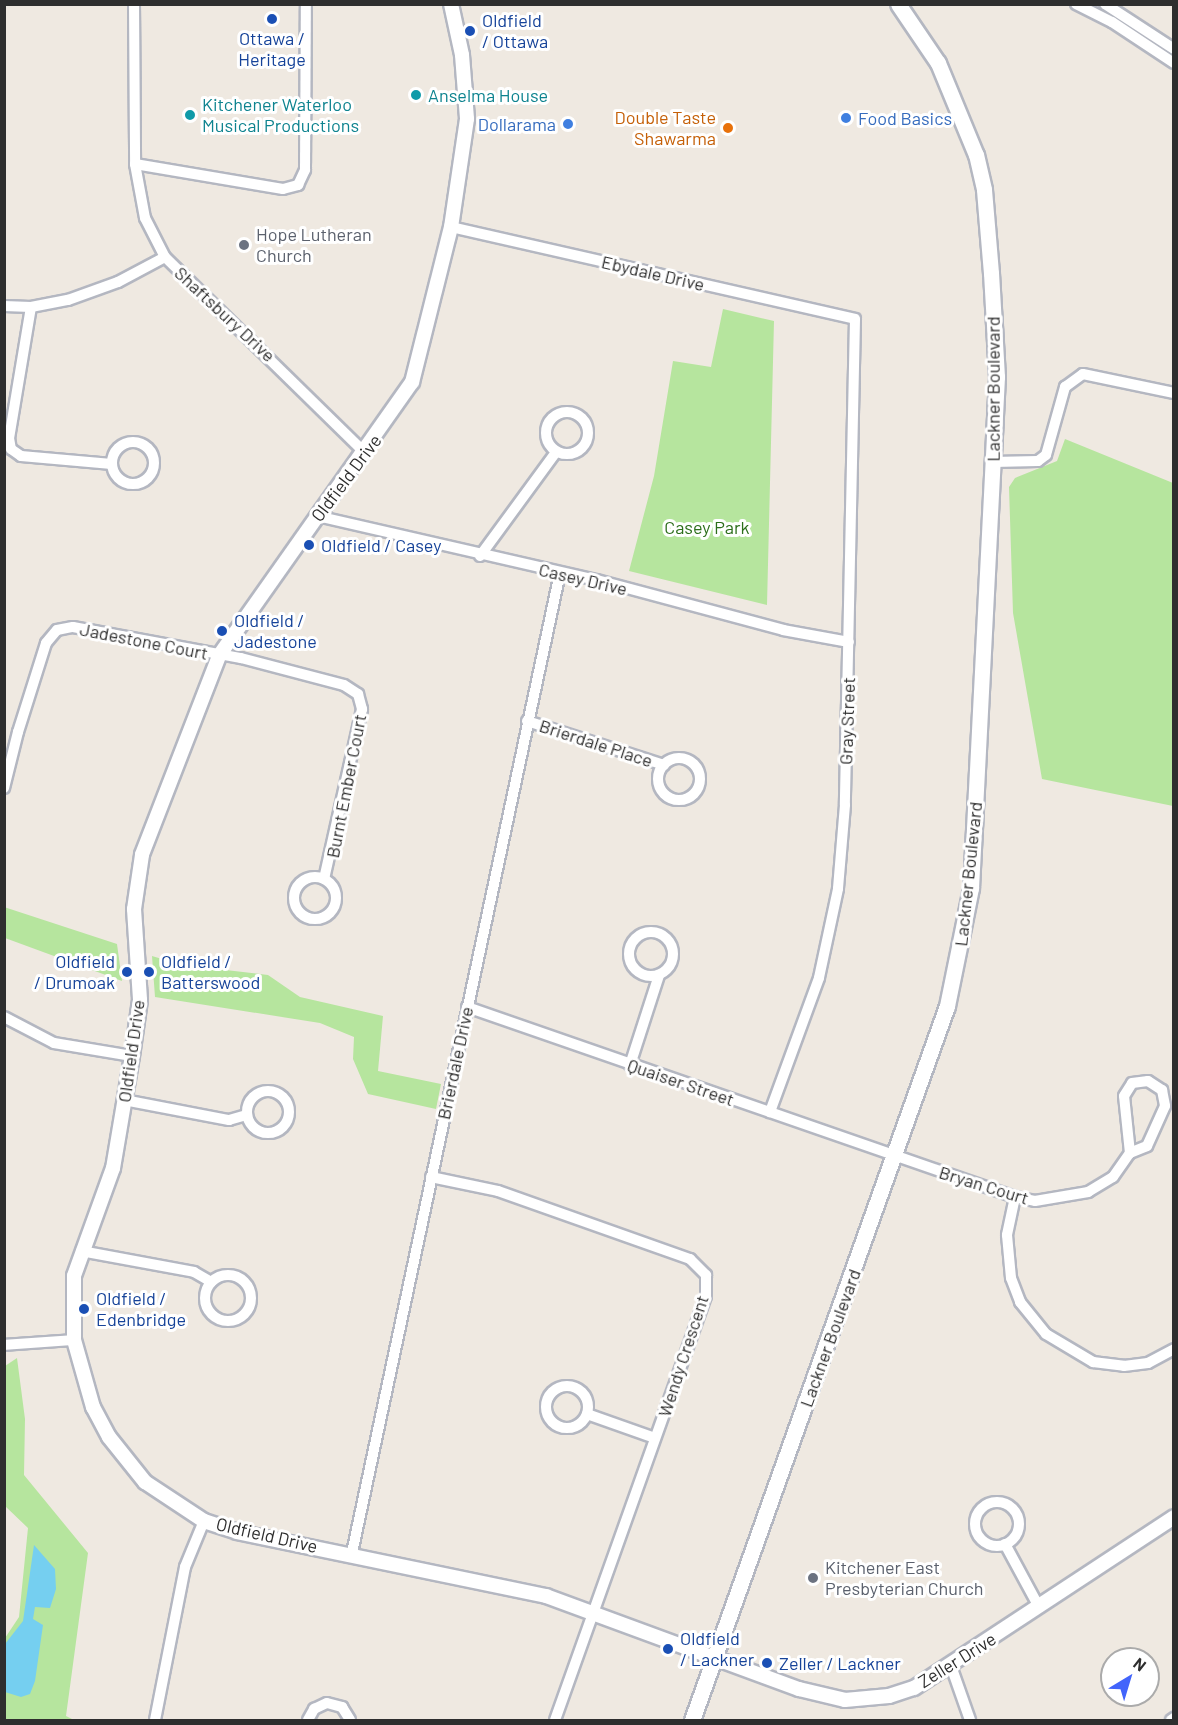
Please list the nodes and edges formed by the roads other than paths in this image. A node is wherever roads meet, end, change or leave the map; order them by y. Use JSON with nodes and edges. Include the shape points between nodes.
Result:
{"nodes":[{"id":1,"x":134,"y":4,"type":"edge"},
{"id":2,"x":306,"y":4,"type":"edge"},
{"id":3,"x":451,"y":4,"type":"edge"},
{"id":4,"x":1076,"y":4,"type":"edge"},
{"id":5,"x":1105,"y":4,"type":"edge"},
{"id":6,"x":904,"y":7,"type":"edge"},
{"id":7,"x":1173,"y":49,"type":"edge"},
{"id":8,"x":1173,"y":63,"type":"edge"},
{"id":9,"x":135,"y":164,"type":"junction"},
{"id":10,"x":451,"y":227,"type":"junction"},
{"id":11,"x":165,"y":257,"type":"junction"},
{"id":12,"x":4,"y":306,"type":"edge"},
{"id":13,"x":31,"y":307,"type":"junction"},
{"id":14,"x":855,"y":319,"type":"joint"},
{"id":15,"x":1173,"y":393,"type":"edge"},
{"id":16,"x":556,"y":452,"type":"junction"},
{"id":17,"x":365,"y":453,"type":"junction"},
{"id":18,"x":993,"y":462,"type":"junction"},
{"id":19,"x":112,"y":464,"type":"junction"},
{"id":20,"x":317,"y":516,"type":"junction"},
{"id":21,"x":480,"y":556,"type":"junction"},
{"id":22,"x":560,"y":573,"type":"junction"},
{"id":23,"x":849,"y":642,"type":"junction"},
{"id":24,"x":219,"y":656,"type":"junction"},
{"id":25,"x":527,"y":721,"type":"junction"},
{"id":26,"x":664,"y":765,"type":"dead end"},
{"id":27,"x":4,"y":789,"type":"edge"},
{"id":28,"x":324,"y":879,"type":"junction"},
{"id":29,"x":659,"y":975,"type":"junction"},
{"id":30,"x":467,"y":1007,"type":"junction"},
{"id":31,"x":4,"y":1017,"type":"edge"},
{"id":32,"x":132,"y":1056,"type":"junction"},
{"id":33,"x":630,"y":1065,"type":"junction"},
{"id":34,"x":124,"y":1100,"type":"junction"},
{"id":35,"x":770,"y":1112,"type":"junction"},
{"id":36,"x":247,"y":1115,"type":"junction"},
{"id":37,"x":1130,"y":1153,"type":"junction"},
{"id":38,"x":895,"y":1156,"type":"junction"},
{"id":39,"x":431,"y":1177,"type":"junction"},
{"id":40,"x":1015,"y":1197,"type":"junction"},
{"id":41,"x":81,"y":1251,"type":"junction"},
{"id":42,"x":212,"y":1282,"type":"junction"},
{"id":43,"x":74,"y":1340,"type":"junction"},
{"id":44,"x":4,"y":1345,"type":"edge"},
{"id":45,"x":1173,"y":1349,"type":"edge"},
{"id":46,"x":587,"y":1414,"type":"junction"},
{"id":47,"x":655,"y":1438,"type":"junction"},
{"id":48,"x":1173,"y":1517,"type":"edge"},
{"id":49,"x":204,"y":1521,"type":"junction"},
{"id":50,"x":1005,"y":1544,"type":"junction"},
{"id":51,"x":352,"y":1553,"type":"junction"},
{"id":52,"x":1039,"y":1608,"type":"junction"},
{"id":53,"x":593,"y":1611,"type":"junction"},
{"id":54,"x":714,"y":1658,"type":"junction"},
{"id":55,"x":951,"y":1666,"type":"junction"},
{"id":56,"x":155,"y":1720,"type":"edge"},
{"id":57,"x":308,"y":1720,"type":"edge"},
{"id":58,"x":350,"y":1720,"type":"edge"},
{"id":59,"x":555,"y":1720,"type":"edge"},
{"id":60,"x":692,"y":1720,"type":"edge"},
{"id":61,"x":970,"y":1720,"type":"edge"}],
"edges":[{"from":1,"to":9,"type":"street","name":"Shaftsbury Drive"},
{"from":2,"to":9,"type":"street","via":[[305,170],[297,185],[283,189]]},
{"from":3,"to":10,"type":"street","name":"Oldfield Drive","via":[[462,55],[466,119]]},
{"from":4,"to":8,"type":"street","via":[[1112,22]]},
{"from":5,"to":7,"type":"street"},
{"from":6,"to":18,"type":"main road","name":"Lackner Boulevard","via":[[954,93],[982,175],[996,351]]},
{"from":9,"to":11,"type":"street","name":"Shaftsbury Drive","via":[[145,218]]},
{"from":10,"to":14,"type":"street","name":"Ebydale Drive"},
{"from":10,"to":17,"type":"street","name":"Oldfield Drive","via":[[412,382]]},
{"from":11,"to":13,"type":"street","via":[[88,293]]},
{"from":11,"to":17,"type":"street","name":"Shaftsbury Drive"},
{"from":12,"to":13,"type":"street"},
{"from":13,"to":19,"type":"street","via":[[9,438],[11,449],[21,456]]},
{"from":14,"to":23,"type":"street","name":"Gray Street"},
{"from":15,"to":18,"type":"street","via":[[1083,374],[1065,387],[1046,455],[1038,460]]},
{"from":16,"to":16,"type":"street","via":[[578,452],[587,441],[587,426],[576,414],[559,413],[548,423],[547,440]]},
{"from":16,"to":21,"type":"street"},
{"from":17,"to":20,"type":"street","name":"Oldfield Drive"},
{"from":18,"to":38,"type":"main road","name":"Lackner Boulevard","via":[[971,888],[947,1006]]},
{"from":19,"to":19,"type":"street","via":[[118,478],[134,485],[149,477],[154,462],[149,450],[133,442],[119,447]]},
{"from":20,"to":21,"type":"street","name":"Casey Drive"},
{"from":20,"to":24,"type":"street","name":"Oldfield Drive"},
{"from":21,"to":22,"type":"street","name":"Casey Drive"},
{"from":22,"to":23,"type":"street","name":"Casey Drive","via":[[783,630]]},
{"from":22,"to":25,"type":"street","name":"Brierdale Drive"},
{"from":23,"to":35,"type":"street","name":"Gray Street","via":[[845,805],[838,890],[819,978]]},
{"from":24,"to":27,"type":"street","name":"Jadestone Court","via":[[73,627],[57,630],[46,643]]},
{"from":24,"to":28,"type":"street","name":"Burnt Ember Court","via":[[344,685],[358,694],[362,709],[358,737]]},
{"from":24,"to":32,"type":"street","name":"Oldfield Drive","via":[[142,855],[136,881],[140,1000]]},
{"from":25,"to":26,"type":"street","name":"Brierdale Place"},
{"from":25,"to":30,"type":"street","name":"Brierdale Drive"},
{"from":28,"to":28,"type":"street","name":"Burnt Ember Court","via":[[304,880],[295,892],[297,909],[310,919],[325,917],[335,906],[334,889]]},
{"from":29,"to":29,"type":"street","via":[[673,958],[671,944],[659,933],[642,934],[630,950],[632,966],[644,975]]},
{"from":29,"to":33,"type":"street"},
{"from":30,"to":33,"type":"street","name":"Quaiser Street"},
{"from":30,"to":39,"type":"street","name":"Brierdale Drive"},
{"from":31,"to":32,"type":"street","via":[[54,1043]]},
{"from":32,"to":34,"type":"street","name":"Oldfield Drive"},
{"from":33,"to":35,"type":"street","name":"Quaiser Street"},
{"from":34,"to":36,"type":"street","via":[[228,1120]]},
{"from":34,"to":41,"type":"street","name":"Oldfield Drive","via":[[113,1168]]},
{"from":35,"to":38,"type":"street","name":"Quaiser Street"},
{"from":36,"to":36,"type":"street","via":[[254,1128],[272,1133],[287,1124],[290,1107],[278,1093],[264,1091],[249,1103]]},
{"from":37,"to":37,"type":"street","name":"Bryan Court","via":[[1147,1146],[1165,1106],[1162,1090],[1148,1081],[1132,1083],[1124,1096]]},
{"from":37,"to":40,"type":"street","name":"Bryan Court","via":[[1113,1177],[1088,1192],[1056,1200]]},
{"from":38,"to":40,"type":"street","name":"Bryan Court"},
{"from":38,"to":54,"type":"main road","name":"Lackner Boulevard"},
{"from":39,"to":47,"type":"street","name":"Wendy Crescent","via":[[498,1191],[679,1255],[690,1259],[706,1275],[706,1296]]},
{"from":39,"to":51,"type":"street","name":"Brierdale Drive"},
{"from":40,"to":45,"type":"street","via":[[1007,1235],[1011,1278],[1020,1302],[1046,1334],[1093,1362],[1124,1366],[1148,1362]]},
{"from":41,"to":42,"type":"street","via":[[194,1272]]},
{"from":41,"to":43,"type":"street","name":"Oldfield Drive","via":[[74,1276]]},
{"from":42,"to":42,"type":"street","via":[[205,1296],[211,1312],[229,1320],[244,1314],[250,1299],[242,1280],[227,1275]]},
{"from":43,"to":44,"type":"street"},
{"from":43,"to":49,"type":"street","name":"Oldfield Drive","via":[[80,1373],[109,1437],[145,1482]]},
{"from":46,"to":46,"type":"street","via":[[587,1399],[572,1386],[555,1389],[546,1402],[548,1416],[558,1426],[574,1427]]},
{"from":46,"to":47,"type":"street"},
{"from":47,"to":53,"type":"street","name":"Wendy Crescent"},
{"from":48,"to":52,"type":"street","name":"Zeller Drive"},
{"from":49,"to":51,"type":"street","name":"Oldfield Drive","via":[[237,1532]]},
{"from":49,"to":56,"type":"street","via":[[186,1567]]},
{"from":50,"to":50,"type":"street","via":[[1017,1532],[1018,1517],[1010,1506],[991,1503],[979,1512],[976,1530],[984,1542]]},
{"from":50,"to":52,"type":"street"},
{"from":51,"to":53,"type":"street","name":"Oldfield Drive"},
{"from":52,"to":55,"type":"street","name":"Zeller Drive"},
{"from":53,"to":54,"type":"street","name":"Oldfield Drive"},
{"from":53,"to":59,"type":"street","name":"Wendy Crescent"},
{"from":54,"to":55,"type":"street","name":"Zeller Drive","via":[[812,1694],[845,1700],[889,1696],[914,1688]]},
{"from":54,"to":60,"type":"main road","name":"Lackner Boulevard"},
{"from":55,"to":61,"type":"street"},
{"from":57,"to":58,"type":"street","via":[[314,1709],[327,1703],[342,1707]]}]}
